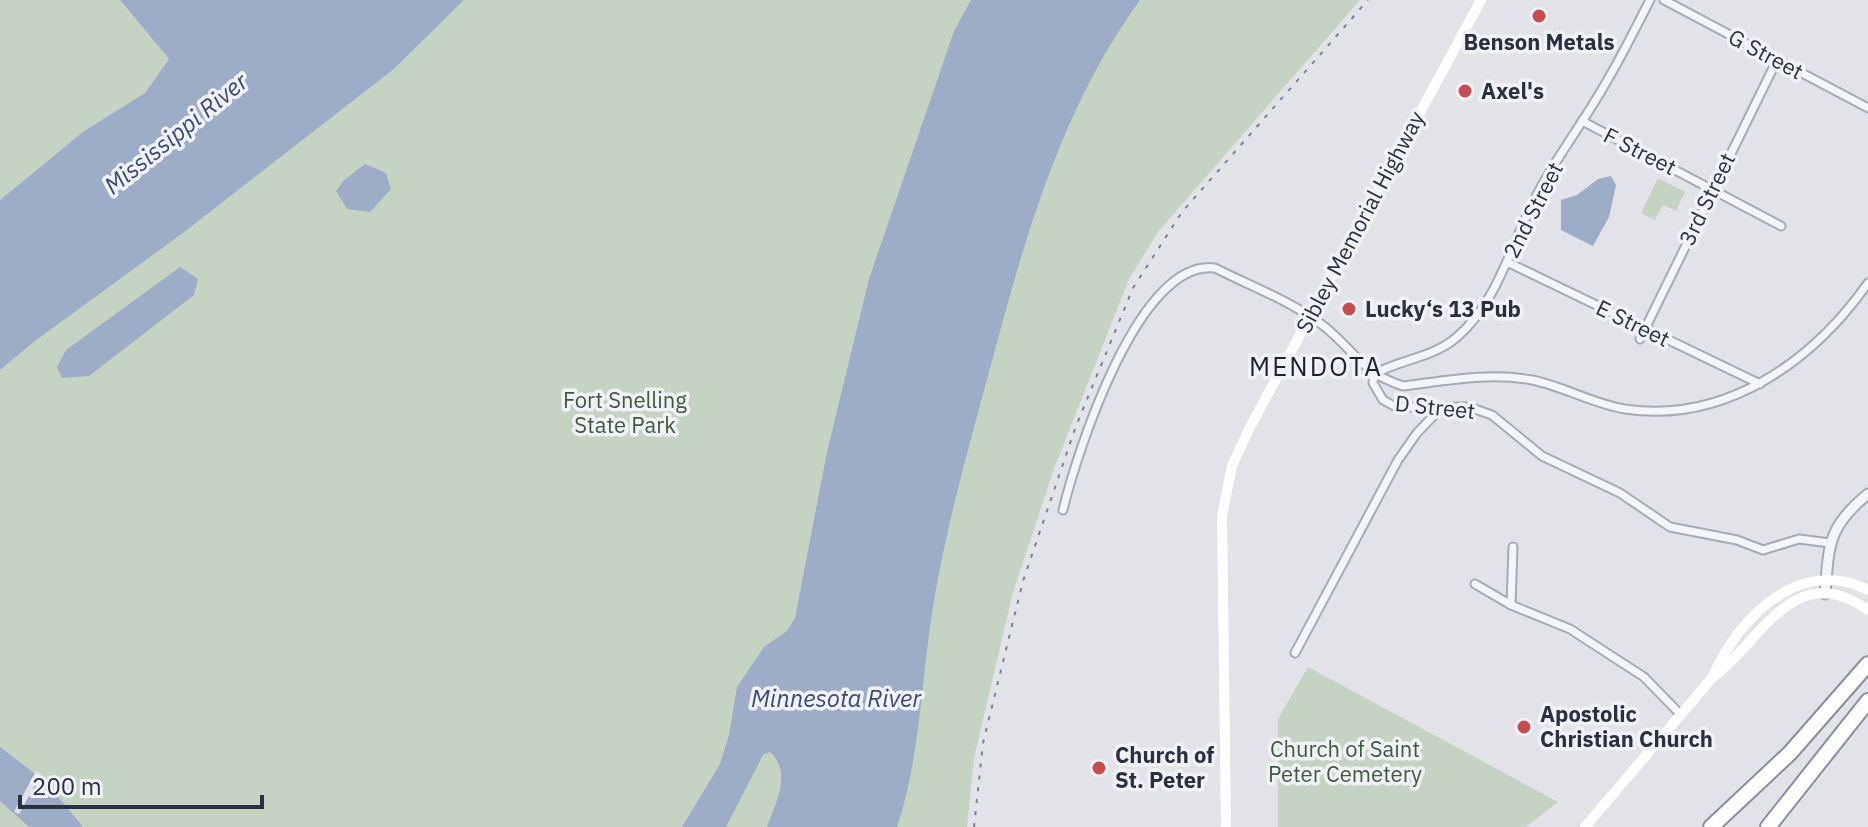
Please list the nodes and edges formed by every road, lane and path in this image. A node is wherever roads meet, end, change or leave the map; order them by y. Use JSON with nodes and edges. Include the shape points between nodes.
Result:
{"nodes":[{"id":1,"x":1481,"y":0,"type":"edge"},
{"id":2,"x":1650,"y":0,"type":"edge"},
{"id":3,"x":1664,"y":0,"type":"edge"},
{"id":4,"x":1777,"y":60,"type":"junction"},
{"id":5,"x":1868,"y":108,"type":"edge"},
{"id":6,"x":1582,"y":121,"type":"junction"},
{"id":7,"x":1713,"y":189,"type":"junction"},
{"id":8,"x":1781,"y":226,"type":"dead end"},
{"id":9,"x":1507,"y":262,"type":"junction"},
{"id":10,"x":1868,"y":283,"type":"edge"},
{"id":11,"x":1309,"y":317,"type":"junction"},
{"id":12,"x":1644,"y":329,"type":"junction"},
{"id":13,"x":1640,"y":339,"type":"dead end"},
{"id":14,"x":1374,"y":374,"type":"junction"},
{"id":15,"x":1760,"y":384,"type":"junction"},
{"id":16,"x":1442,"y":407,"type":"junction"},
{"id":17,"x":1868,"y":494,"type":"edge"},
{"id":18,"x":1063,"y":510,"type":"dead end"},
{"id":19,"x":1830,"y":543,"type":"junction"},
{"id":20,"x":1513,"y":547,"type":"dead end"},
{"id":21,"x":1827,"y":579,"type":"junction"},
{"id":22,"x":1475,"y":584,"type":"dead end"},
{"id":23,"x":1868,"y":590,"type":"edge"},
{"id":24,"x":1825,"y":594,"type":"junction"},
{"id":25,"x":1511,"y":605,"type":"junction"},
{"id":26,"x":1868,"y":610,"type":"edge"},
{"id":27,"x":1295,"y":653,"type":"dead end"},
{"id":28,"x":1868,"y":664,"type":"edge"},
{"id":29,"x":1712,"y":678,"type":"junction"},
{"id":30,"x":1868,"y":701,"type":"edge"},
{"id":31,"x":1680,"y":714,"type":"junction"},
{"id":32,"x":1226,"y":827,"type":"edge"},
{"id":33,"x":1585,"y":827,"type":"edge"},
{"id":34,"x":1711,"y":827,"type":"edge"},
{"id":35,"x":1768,"y":827,"type":"edge"}],
"edges":[{"from":1,"to":11,"type":"main road","name":"Sibley Memorial Highway"},
{"from":2,"to":6,"type":"street","name":"2nd Street"},
{"from":3,"to":4,"type":"street","name":"G Street"},
{"from":4,"to":5,"type":"street","name":"G Street"},
{"from":4,"to":7,"type":"street","name":"3rd Street"},
{"from":6,"to":7,"type":"street","name":"F Street"},
{"from":6,"to":9,"type":"street","name":"2nd Street","via":[[1538,192]]},
{"from":7,"to":8,"type":"street","name":"F Street"},
{"from":7,"to":12,"type":"street","name":"3rd Street"},
{"from":9,"to":12,"type":"street","name":"E Street"},
{"from":9,"to":14,"type":"street","name":"2nd Street","via":[[1478,314],[1456,338],[1431,354]]},
{"from":10,"to":15,"type":"street","via":[[1799,360]]},
{"from":11,"to":14,"type":"street","name":"D Street"},
{"from":11,"to":18,"type":"street","name":"D Street","via":[[1215,268],[1187,272],[1152,306],[1126,343],[1081,444]]},
{"from":11,"to":32,"type":"main road","name":"Sibley Memorial Highway","via":[[1244,438],[1225,495]]},
{"from":12,"to":13,"type":"street","name":"3rd Street"},
{"from":12,"to":15,"type":"street","name":"E Street"},
{"from":14,"to":15,"type":"street","via":[[1403,386],[1483,377],[1532,380],[1624,409],[1644,410],[1705,404]]},
{"from":14,"to":16,"type":"street","name":"D Street","via":[[1377,394],[1396,407]]},
{"from":16,"to":19,"type":"street","name":"D Street","via":[[1469,407],[1492,415],[1542,456],[1620,493],[1670,527],[1763,550],[1799,539]]},
{"from":16,"to":27,"type":"street","via":[[1398,460]]},
{"from":17,"to":19,"type":"street","via":[[1844,514]]},
{"from":19,"to":21,"type":"street"},
{"from":20,"to":25,"type":"street"},
{"from":21,"to":23,"type":"main road"},
{"from":21,"to":24,"type":"street"},
{"from":21,"to":29,"type":"main road","via":[[1798,584],[1771,600],[1720,659]]},
{"from":22,"to":25,"type":"street"},
{"from":24,"to":26,"type":"main road"},
{"from":24,"to":29,"type":"main road","via":[[1783,606]]},
{"from":25,"to":31,"type":"street","via":[[1570,629],[1644,677]]},
{"from":28,"to":34,"type":"highway","via":[[1790,753]]},
{"from":29,"to":31,"type":"main road"},
{"from":30,"to":35,"type":"highway"},
{"from":31,"to":33,"type":"main road"}]}
